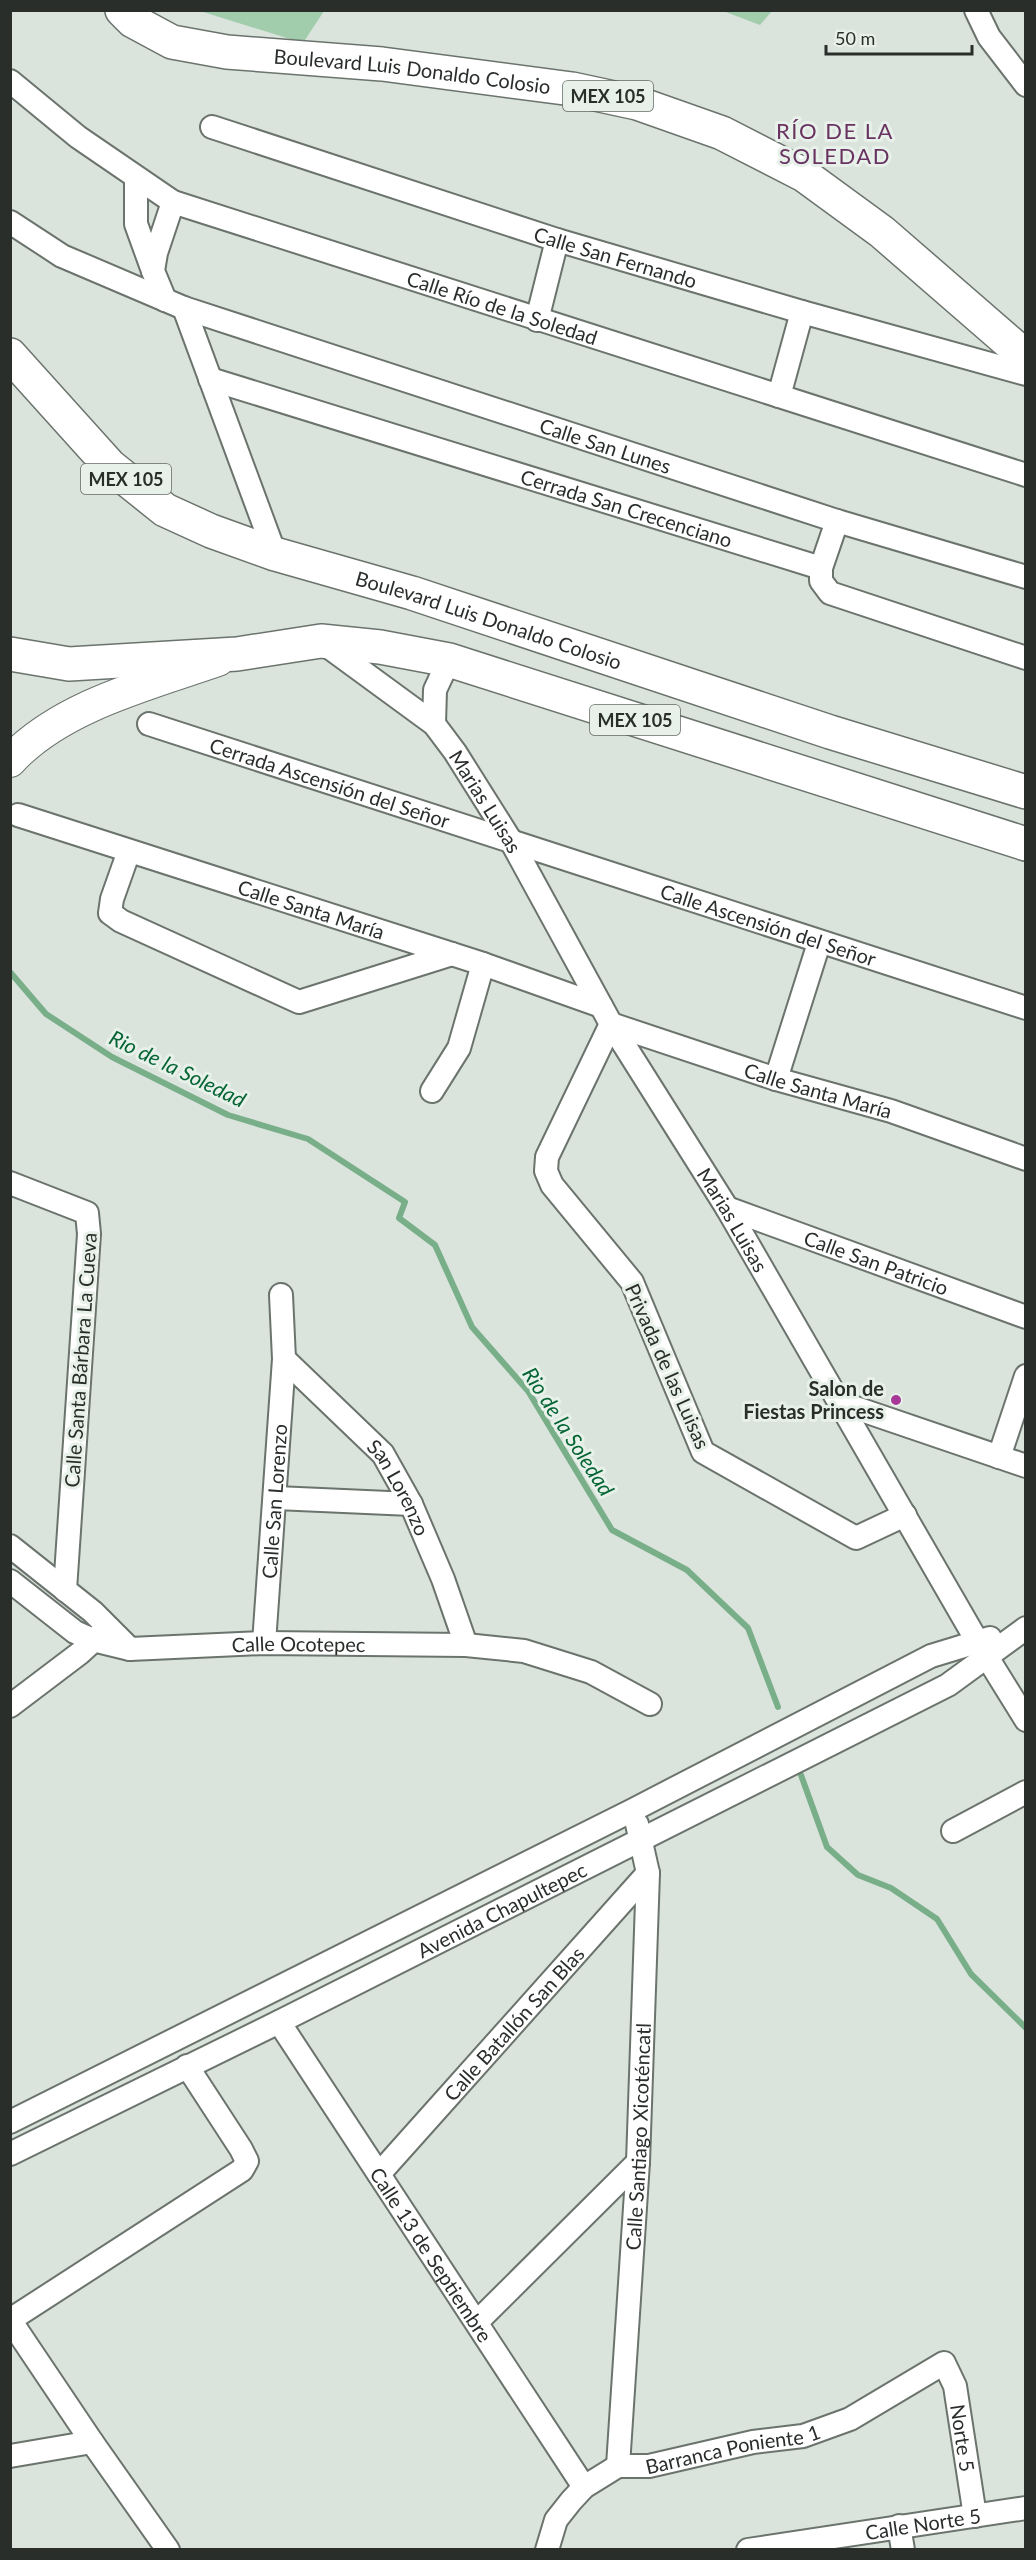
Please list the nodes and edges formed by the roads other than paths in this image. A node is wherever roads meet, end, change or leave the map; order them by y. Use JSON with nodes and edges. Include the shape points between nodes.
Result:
{"nodes":[{"id":1,"x":122,"y":10,"type":"edge"},
{"id":2,"x":976,"y":10,"type":"edge"},
{"id":3,"x":10,"y":81,"type":"edge"},
{"id":4,"x":1026,"y":85,"type":"edge"},
{"id":5,"x":212,"y":127,"type":"dead end"},
{"id":6,"x":136,"y":179,"type":"junction"},
{"id":7,"x":173,"y":202,"type":"junction"},
{"id":8,"x":10,"y":222,"type":"edge"},
{"id":9,"x":557,"y":240,"type":"junction"},
{"id":10,"x":153,"y":271,"type":"junction"},
{"id":11,"x":175,"y":304,"type":"junction"},
{"id":12,"x":802,"y":312,"type":"junction"},
{"id":13,"x":537,"y":320,"type":"junction"},
{"id":14,"x":10,"y":355,"type":"edge"},
{"id":15,"x":1026,"y":357,"type":"edge"},
{"id":16,"x":1026,"y":374,"type":"edge"},
{"id":17,"x":210,"y":379,"type":"junction"},
{"id":18,"x":780,"y":396,"type":"junction"},
{"id":19,"x":1026,"y":475,"type":"edge"},
{"id":20,"x":837,"y":521,"type":"junction"},
{"id":21,"x":275,"y":554,"type":"junction"},
{"id":22,"x":821,"y":568,"type":"junction"},
{"id":23,"x":1026,"y":577,"type":"edge"},
{"id":24,"x":321,"y":641,"type":"junction"},
{"id":25,"x":10,"y":654,"type":"edge"},
{"id":26,"x":237,"y":654,"type":"junction"},
{"id":27,"x":1026,"y":658,"type":"edge"},
{"id":28,"x":449,"y":660,"type":"junction"},
{"id":29,"x":149,"y":724,"type":"dead end"},
{"id":30,"x":434,"y":724,"type":"junction"},
{"id":31,"x":10,"y":761,"type":"edge"},
{"id":32,"x":1026,"y":792,"type":"edge"},
{"id":33,"x":18,"y":815,"type":"dead end"},
{"id":34,"x":511,"y":841,"type":"junction"},
{"id":35,"x":1026,"y":844,"type":"edge"},
{"id":36,"x":129,"y":851,"type":"junction"},
{"id":37,"x":819,"y":943,"type":"junction"},
{"id":38,"x":452,"y":954,"type":"junction"},
{"id":39,"x":483,"y":964,"type":"junction"},
{"id":40,"x":1026,"y":1008,"type":"edge"},
{"id":41,"x":606,"y":1015,"type":"junction"},
{"id":42,"x":776,"y":1079,"type":"junction"},
{"id":43,"x":432,"y":1091,"type":"dead end"},
{"id":44,"x":1026,"y":1159,"type":"edge"},
{"id":45,"x":10,"y":1183,"type":"edge"},
{"id":46,"x":727,"y":1208,"type":"junction"},
{"id":47,"x":281,"y":1295,"type":"dead end"},
{"id":48,"x":1026,"y":1317,"type":"edge"},
{"id":49,"x":284,"y":1359,"type":"junction"},
{"id":50,"x":1026,"y":1376,"type":"edge"},
{"id":51,"x":841,"y":1403,"type":"junction"},
{"id":52,"x":999,"y":1457,"type":"junction"},
{"id":53,"x":1026,"y":1466,"type":"edge"},
{"id":54,"x":276,"y":1498,"type":"junction"},
{"id":55,"x":411,"y":1504,"type":"junction"},
{"id":56,"x":905,"y":1515,"type":"junction"},
{"id":57,"x":10,"y":1545,"type":"edge"},
{"id":58,"x":10,"y":1581,"type":"edge"},
{"id":59,"x":65,"y":1590,"type":"junction"},
{"id":60,"x":1022,"y":1629,"type":"edge"},
{"id":61,"x":101,"y":1633,"type":"junction"},
{"id":62,"x":264,"y":1643,"type":"junction"},
{"id":63,"x":466,"y":1646,"type":"junction"},
{"id":64,"x":982,"y":1649,"type":"junction"},
{"id":65,"x":650,"y":1704,"type":"dead end"},
{"id":66,"x":10,"y":1706,"type":"edge"},
{"id":67,"x":1026,"y":1720,"type":"edge"},
{"id":68,"x":1026,"y":1792,"type":"edge"},
{"id":69,"x":633,"y":1810,"type":"junction"},
{"id":70,"x":953,"y":1831,"type":"dead end"},
{"id":71,"x":641,"y":1838,"type":"junction"},
{"id":72,"x":648,"y":1874,"type":"junction"},
{"id":73,"x":279,"y":2022,"type":"junction"},
{"id":74,"x":187,"y":2067,"type":"junction"},
{"id":75,"x":10,"y":2122,"type":"edge"},
{"id":76,"x":10,"y":2154,"type":"edge"},
{"id":77,"x":638,"y":2162,"type":"junction"},
{"id":78,"x":379,"y":2174,"type":"junction"},
{"id":79,"x":10,"y":2320,"type":"edge"},
{"id":80,"x":477,"y":2322,"type":"junction"},
{"id":81,"x":944,"y":2363,"type":"joint"},
{"id":82,"x":92,"y":2442,"type":"junction"},
{"id":83,"x":10,"y":2456,"type":"edge"},
{"id":84,"x":618,"y":2466,"type":"junction"},
{"id":85,"x":585,"y":2487,"type":"junction"},
{"id":86,"x":1026,"y":2508,"type":"edge"},
{"id":87,"x":975,"y":2516,"type":"junction"},
{"id":88,"x":899,"y":2526,"type":"junction"},
{"id":89,"x":168,"y":2550,"type":"edge"},
{"id":90,"x":547,"y":2550,"type":"edge"},
{"id":91,"x":748,"y":2550,"type":"edge"},
{"id":92,"x":903,"y":2550,"type":"edge"}],
"edges":[{"from":1,"to":15,"type":"main road","name":"Boulevard Luis Donaldo Colosio","number":"MEX 105","via":[[172,42],[227,52],[382,64],[572,89],[637,103],[722,133],[804,174],[882,232]]},
{"from":2,"to":4,"type":"street","via":[[989,37]]},
{"from":3,"to":6,"type":"street","name":"Calle Río de la Soledad"},
{"from":5,"to":9,"type":"street","name":"Calle San Fernando"},
{"from":6,"to":7,"type":"street","name":"Calle Río de la Soledad"},
{"from":6,"to":10,"type":"street","via":[[136,224]]},
{"from":7,"to":10,"type":"street"},
{"from":7,"to":13,"type":"street","name":"Calle Río de la Soledad"},
{"from":8,"to":11,"type":"street","name":"Calle San Lunes","via":[[62,256]]},
{"from":9,"to":12,"type":"street","name":"Calle San Fernando"},
{"from":9,"to":13,"type":"street"},
{"from":10,"to":11,"type":"street"},
{"from":11,"to":17,"type":"street"},
{"from":11,"to":20,"type":"street","name":"Calle San Lunes"},
{"from":12,"to":16,"type":"street","name":"Calle San Fernando"},
{"from":12,"to":18,"type":"street"},
{"from":13,"to":18,"type":"street","name":"Calle Río de la Soledad"},
{"from":14,"to":21,"type":"main road","name":"Boulevard Luis Donaldo Colosio","number":"MEX 105","via":[[110,466],[165,510]]},
{"from":17,"to":21,"type":"street"},
{"from":17,"to":22,"type":"street","name":"Cerrada San Crecenciano"},
{"from":18,"to":19,"type":"street","name":"Calle Río de la Soledad"},
{"from":20,"to":22,"type":"street"},
{"from":20,"to":23,"type":"street","name":"Calle San Lunes"},
{"from":21,"to":32,"type":"main road","name":"Boulevard Luis Donaldo Colosio","number":"MEX 105","via":[[412,593],[830,732]]},
{"from":22,"to":27,"type":"street","via":[[821,581],[839,596]]},
{"from":24,"to":26,"type":"main road","number":"MEX 105"},
{"from":24,"to":28,"type":"main road","number":"MEX 105","via":[[380,646]]},
{"from":24,"to":30,"type":"street","name":"Marias Luisas"},
{"from":25,"to":26,"type":"main road","number":"MEX 105","via":[[69,664]]},
{"from":26,"to":31,"type":"main road","number":"MEX 105","via":[[68,717],[22,748]]},
{"from":28,"to":30,"type":"street","via":[[435,690]]},
{"from":28,"to":35,"type":"main road","number":"MEX 105"},
{"from":29,"to":34,"type":"street","name":"Cerrada Ascensión del Señor"},
{"from":30,"to":34,"type":"street","name":"Marias Luisas"},
{"from":33,"to":36,"type":"street","name":"Calle Santa María"},
{"from":34,"to":37,"type":"street","name":"Calle Ascensión del Señor"},
{"from":34,"to":41,"type":"street","name":"Marias Luisas"},
{"from":36,"to":38,"type":"street","name":"Calle Santa María"},
{"from":36,"to":38,"type":"street","via":[[110,913],[299,1002]]},
{"from":37,"to":40,"type":"street","name":"Calle Ascensión del Señor"},
{"from":37,"to":42,"type":"street"},
{"from":38,"to":39,"type":"street","name":"Calle Santa María"},
{"from":39,"to":41,"type":"street","name":"Calle Santa María"},
{"from":39,"to":43,"type":"street","via":[[459,1048]]},
{"from":41,"to":42,"type":"street","name":"Calle Santa María"},
{"from":41,"to":46,"type":"street","name":"Marias Luisas"},
{"from":41,"to":56,"type":"street","name":"Privada de las Luisas","via":[[547,1157],[546,1171],[552,1185],[632,1282],[703,1452],[856,1538]]},
{"from":42,"to":44,"type":"street","name":"Calle Santa María","via":[[891,1112]]},
{"from":45,"to":59,"type":"street","name":"Calle Santa Bárbara La Cueva","via":[[87,1213],[89,1234]]},
{"from":46,"to":48,"type":"street","name":"Calle San Patricio"},
{"from":46,"to":51,"type":"street","name":"Marias Luisas"},
{"from":47,"to":49,"type":"street","name":"Calle San Lorenzo"},
{"from":49,"to":54,"type":"street","name":"Calle San Lorenzo"},
{"from":49,"to":55,"type":"street","name":"San Lorenzo","via":[[383,1454]]},
{"from":50,"to":52,"type":"street"},
{"from":51,"to":52,"type":"street"},
{"from":51,"to":56,"type":"street","name":"Marias Luisas"},
{"from":52,"to":53,"type":"street"},
{"from":54,"to":55,"type":"street"},
{"from":54,"to":62,"type":"street","name":"Calle San Lorenzo"},
{"from":55,"to":63,"type":"street","name":"San Lorenzo"},
{"from":56,"to":64,"type":"street","name":"Marias Luisas"},
{"from":57,"to":59,"type":"street"},
{"from":58,"to":61,"type":"street","via":[[75,1632]]},
{"from":59,"to":61,"type":"street"},
{"from":60,"to":64,"type":"street"},
{"from":61,"to":62,"type":"street","name":"Calle Ocotepec","via":[[130,1649]]},
{"from":61,"to":66,"type":"street"},
{"from":62,"to":63,"type":"street","name":"Calle Ocotepec"},
{"from":63,"to":65,"type":"street","name":"Calle Ocotepec","via":[[524,1651],[591,1672]]},
{"from":64,"to":67,"type":"street","name":"Marias Luisas"},
{"from":64,"to":69,"type":"street","name":"Avenida Chapultepec","via":[[931,1656]]},
{"from":64,"to":71,"type":"street","name":"Avenida Chapultepec","via":[[948,1685]]},
{"from":68,"to":70,"type":"street"},
{"from":69,"to":71,"type":"street","name":"Calle Santiago Xicoténcatl"},
{"from":69,"to":75,"type":"street","name":"Avenida Chapultepec"},
{"from":71,"to":72,"type":"street","name":"Calle Santiago Xicoténcatl"},
{"from":71,"to":73,"type":"street","name":"Avenida Chapultepec"},
{"from":72,"to":77,"type":"street","name":"Calle Santiago Xicoténcatl"},
{"from":72,"to":78,"type":"street","name":"Calle Batallón San Blas"},
{"from":73,"to":74,"type":"street","name":"Avenida Chapultepec"},
{"from":73,"to":78,"type":"street","name":"Calle 13 de Septiembre"},
{"from":74,"to":76,"type":"street","name":"Avenida Chapultepec"},
{"from":74,"to":79,"type":"street","via":[[241,2149],[247,2161],[242,2170]]},
{"from":77,"to":80,"type":"street"},
{"from":77,"to":84,"type":"street","name":"Calle Santiago Xicoténcatl"},
{"from":78,"to":80,"type":"street","name":"Calle 13 de Septiembre"},
{"from":79,"to":82,"type":"street"},
{"from":80,"to":85,"type":"street","name":"Calle 13 de Septiembre"},
{"from":81,"to":84,"type":"street","name":"Barranca Poniente 1","via":[[850,2419],[803,2436],[753,2442],[649,2466]]},
{"from":81,"to":87,"type":"street","name":"Norte 5","via":[[955,2386]]},
{"from":82,"to":83,"type":"street"},
{"from":82,"to":89,"type":"street"},
{"from":84,"to":85,"type":"street","name":"Barranca Poniente 1"},
{"from":85,"to":90,"type":"street","name":"Barranca Poniente 1","via":[[556,2520]]},
{"from":86,"to":87,"type":"street","name":"Calle Norte 5"},
{"from":87,"to":88,"type":"street","name":"Calle Norte 5"},
{"from":88,"to":91,"type":"street","name":"Calle Norte 5"},
{"from":88,"to":92,"type":"street"}]}
